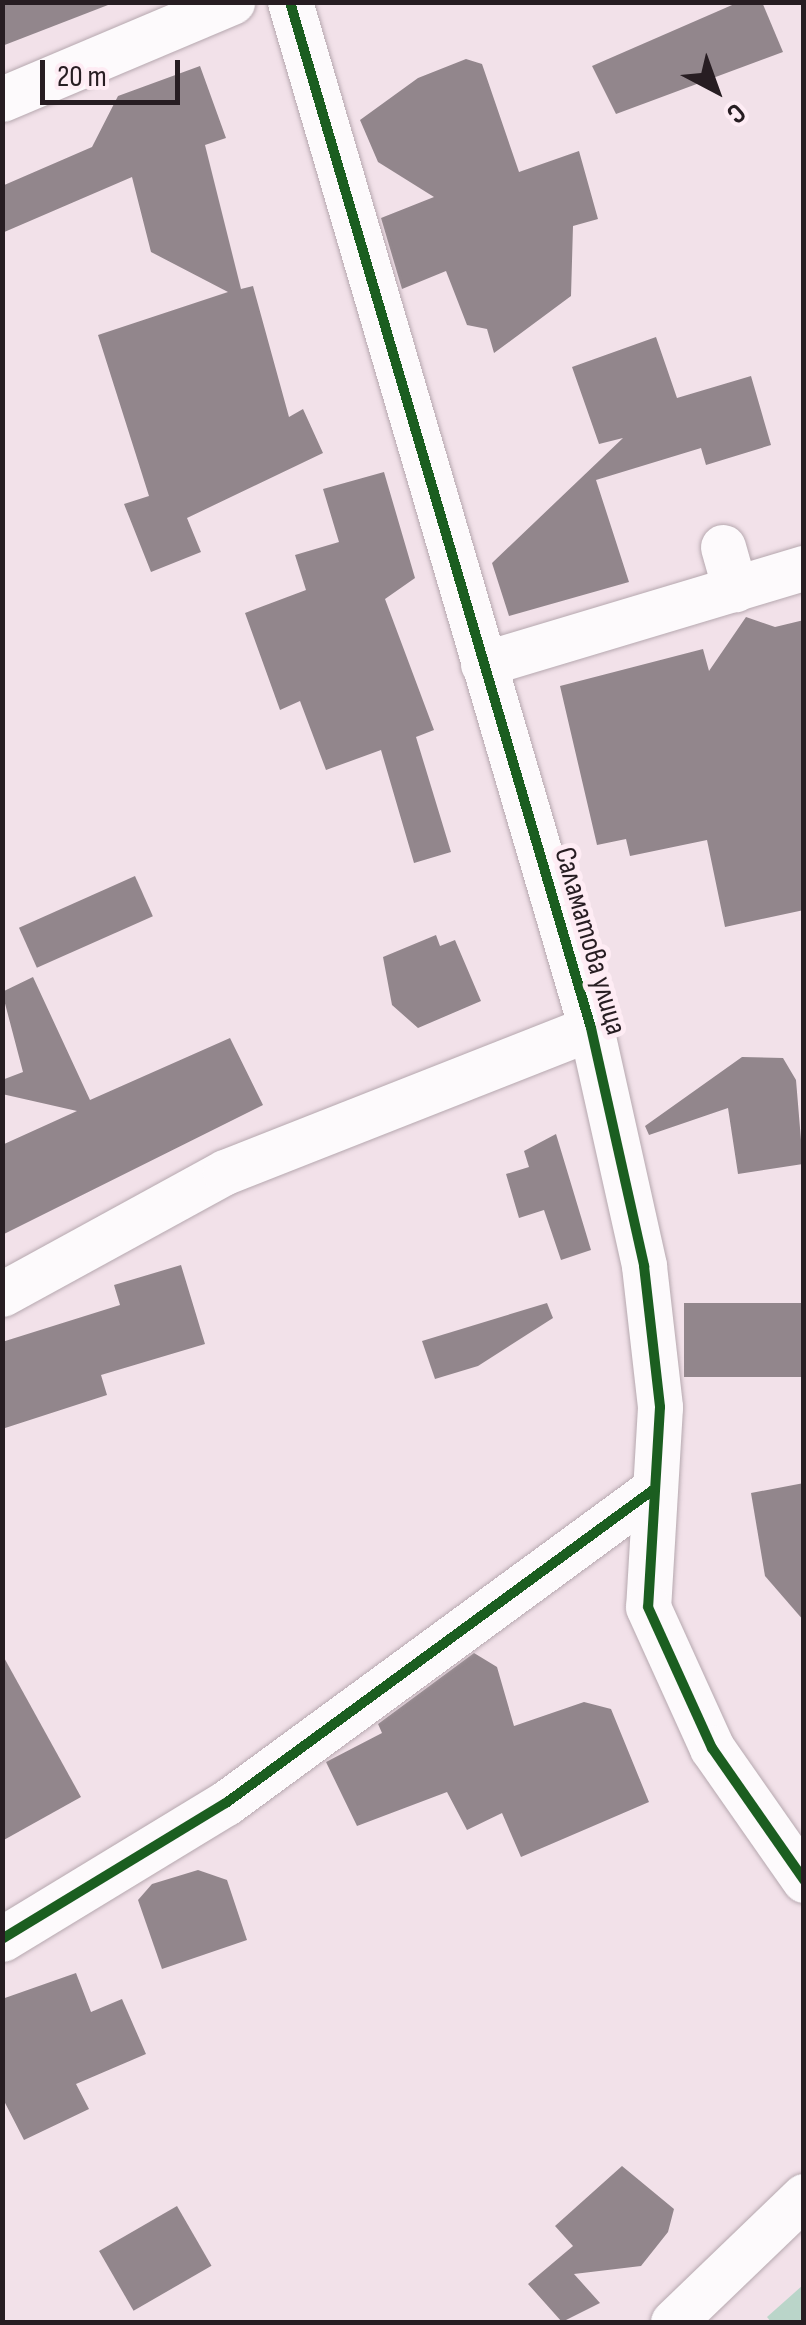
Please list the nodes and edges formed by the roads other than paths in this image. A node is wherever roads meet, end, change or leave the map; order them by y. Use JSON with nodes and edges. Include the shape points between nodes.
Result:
{"nodes":[{"id":1,"x":232,"y":2,"type":"edge"},
{"id":2,"x":290,"y":2,"type":"edge"},
{"id":3,"x":2,"y":99,"type":"edge"},
{"id":4,"x":804,"y":568,"type":"edge"},
{"id":5,"x":483,"y":664,"type":"junction"},
{"id":6,"x":591,"y":1028,"type":"junction"},
{"id":7,"x":2,"y":1294,"type":"edge"},
{"id":8,"x":654,"y":1490,"type":"junction"},
{"id":9,"x":804,"y":1880,"type":"edge"},
{"id":10,"x":2,"y":1939,"type":"edge"},
{"id":11,"x":804,"y":2196,"type":"edge"},
{"id":12,"x":672,"y":2322,"type":"edge"}],
"edges":[{"from":1,"to":3,"type":"street"},
{"from":2,"to":5,"type":"street","name":"Саламатова улица"},
{"from":4,"to":5,"type":"street","via":[[729,568]]},
{"from":5,"to":6,"type":"street","name":"Саламатова улица"},
{"from":6,"to":7,"type":"street","via":[[225,1172]]},
{"from":6,"to":8,"type":"street","name":"Саламатова улица","via":[[644,1266],[660,1407]]},
{"from":8,"to":9,"type":"street","name":"Саламатова улица","via":[[648,1607],[663,1655],[712,1748]]},
{"from":8,"to":10,"type":"street","via":[[226,1803]]},
{"from":11,"to":12,"type":"street"}]}
